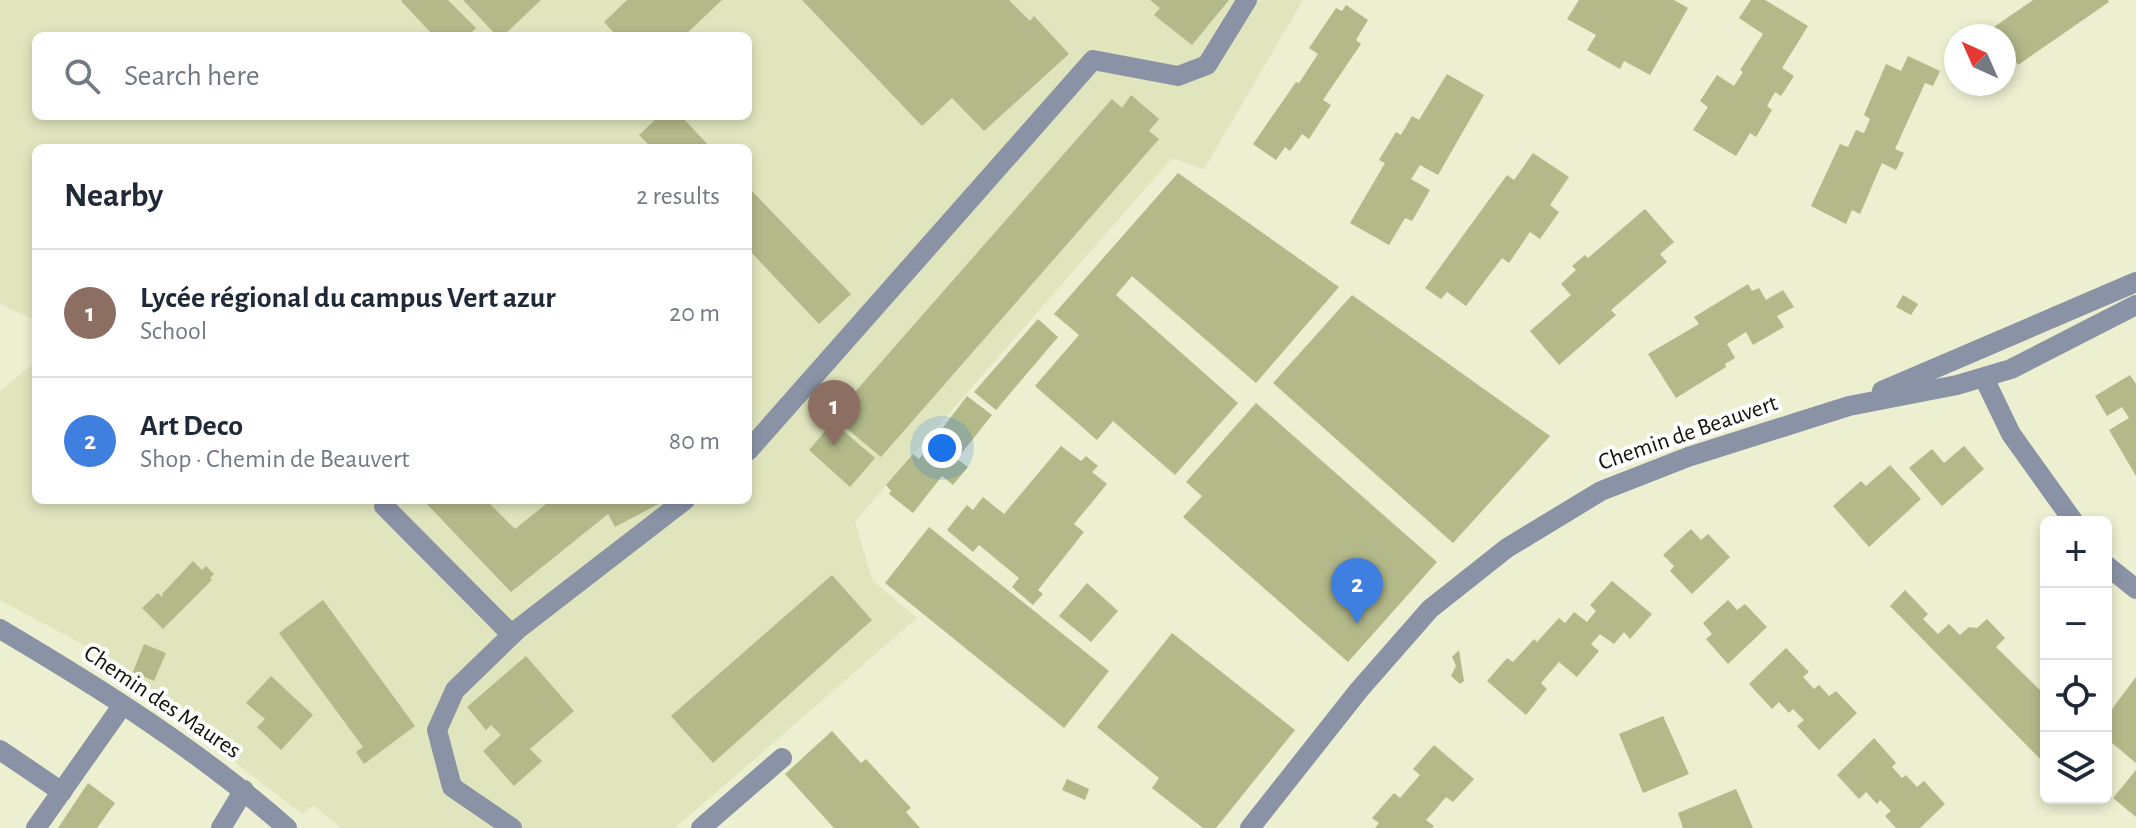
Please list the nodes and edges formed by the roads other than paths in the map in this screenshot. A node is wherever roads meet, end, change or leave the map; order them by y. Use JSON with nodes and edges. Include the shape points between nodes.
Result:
{"nodes":[{"id":1,"x":1247,"y":0,"type":"edge"},
{"id":2,"x":2136,"y":282,"type":"edge"},
{"id":3,"x":2136,"y":305,"type":"edge"},
{"id":4,"x":1984,"y":378,"type":"junction"},
{"id":5,"x":1849,"y":406,"type":"junction"},
{"id":6,"x":752,"y":446,"type":"edge"},
{"id":7,"x":680,"y":504,"type":"edge"},
{"id":8,"x":384,"y":506,"type":"dead end"},
{"id":9,"x":2070,"y":516,"type":"edge"},
{"id":10,"x":2112,"y":570,"type":"edge"},
{"id":11,"x":2136,"y":589,"type":"edge"},
{"id":12,"x":0,"y":629,"type":"edge"},
{"id":13,"x":512,"y":635,"type":"junction"},
{"id":14,"x":122,"y":706,"type":"junction"},
{"id":15,"x":0,"y":750,"type":"edge"},
{"id":16,"x":782,"y":758,"type":"dead end"},
{"id":17,"x":244,"y":790,"type":"junction"},
{"id":18,"x":62,"y":792,"type":"junction"},
{"id":19,"x":705,"y":827,"type":"edge"},
{"id":20,"x":36,"y":828,"type":"edge"},
{"id":21,"x":221,"y":828,"type":"edge"},
{"id":22,"x":287,"y":828,"type":"edge"},
{"id":23,"x":512,"y":828,"type":"edge"},
{"id":24,"x":1250,"y":828,"type":"edge"}],
"edges":[{"from":1,"to":6,"type":"street","via":[[1207,65],[1178,76],[1093,60]]},
{"from":2,"to":5,"type":"street","name":"Chemin de Beauvert"},
{"from":3,"to":4,"type":"street","name":"Chemin de Beauvert"},
{"from":4,"to":5,"type":"street","name":"Chemin de Beauvert"},
{"from":4,"to":9,"type":"street","via":[[2011,434]]},
{"from":5,"to":24,"type":"street","name":"Chemin de Beauvert","via":[[1601,491],[1507,548],[1430,609]]},
{"from":7,"to":13,"type":"street"},
{"from":8,"to":13,"type":"street"},
{"from":10,"to":11,"type":"street"},
{"from":12,"to":14,"type":"street","name":"Chemin des Maures"},
{"from":13,"to":23,"type":"street","via":[[455,690],[437,730],[452,787]]},
{"from":14,"to":17,"type":"street","name":"Chemin des Maures"},
{"from":14,"to":18,"type":"street"},
{"from":15,"to":18,"type":"street"},
{"from":16,"to":19,"type":"street"},
{"from":17,"to":21,"type":"street"},
{"from":17,"to":22,"type":"street","name":"Chemin des Maures"},
{"from":18,"to":20,"type":"street"}]}
